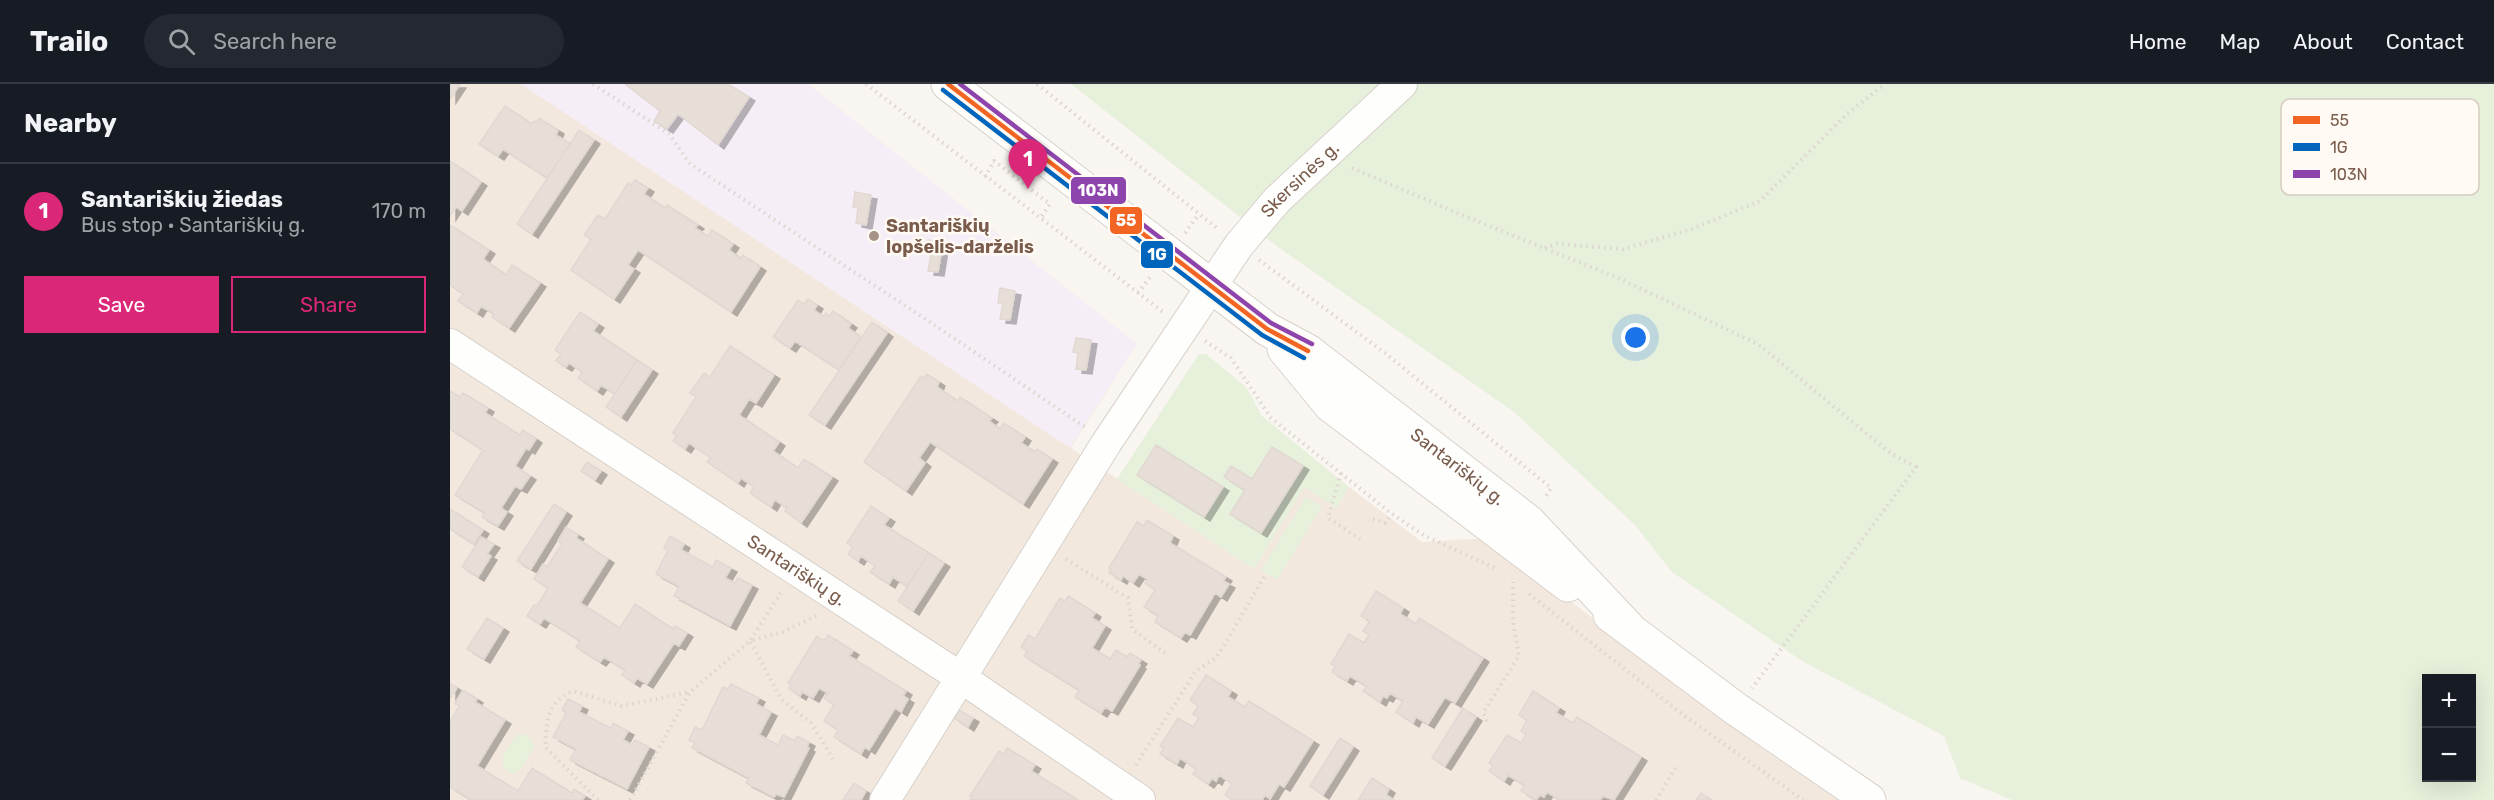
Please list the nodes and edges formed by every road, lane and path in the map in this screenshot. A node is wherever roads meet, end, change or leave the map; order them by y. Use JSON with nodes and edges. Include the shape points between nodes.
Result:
{"nodes":[{"id":1,"x":593,"y":84,"type":"edge"},
{"id":2,"x":866,"y":84,"type":"edge"},
{"id":3,"x":948,"y":84,"type":"edge"},
{"id":4,"x":1037,"y":84,"type":"edge"},
{"id":5,"x":1402,"y":84,"type":"edge"},
{"id":6,"x":1885,"y":84,"type":"edge"},
{"id":7,"x":1345,"y":165,"type":"dead end"},
{"id":8,"x":985,"y":177,"type":"junction"},
{"id":9,"x":1199,"y":214,"type":"junction"},
{"id":10,"x":1040,"y":219,"type":"junction"},
{"id":11,"x":1185,"y":233,"type":"dead end"},
{"id":12,"x":1544,"y":248,"type":"junction"},
{"id":13,"x":1248,"y":252,"type":"junction"},
{"id":14,"x":1152,"y":275,"type":"dead end"},
{"id":15,"x":1210,"y":286,"type":"junction"},
{"id":16,"x":1138,"y":293,"type":"junction"},
{"id":17,"x":1164,"y":314,"type":"dead end"},
{"id":18,"x":1197,"y":336,"type":"dead end"},
{"id":19,"x":450,"y":344,"type":"edge"},
{"id":20,"x":1107,"y":442,"type":"junction"},
{"id":21,"x":1341,"y":473,"type":"junction"},
{"id":22,"x":1392,"y":514,"type":"junction"},
{"id":23,"x":1373,"y":519,"type":"dead end"},
{"id":24,"x":1360,"y":539,"type":"dead end"},
{"id":25,"x":1043,"y":544,"type":"junction"},
{"id":26,"x":1512,"y":545,"type":"junction"},
{"id":27,"x":796,"y":571,"type":"junction"},
{"id":28,"x":1266,"y":574,"type":"dead end"},
{"id":29,"x":1513,"y":582,"type":"junction"},
{"id":30,"x":1519,"y":587,"type":"dead end"},
{"id":31,"x":1525,"y":592,"type":"dead end"},
{"id":32,"x":846,"y":603,"type":"junction"},
{"id":33,"x":750,"y":641,"type":"junction"},
{"id":34,"x":1166,"y":653,"type":"dead end"},
{"id":35,"x":960,"y":677,"type":"junction"},
{"id":36,"x":690,"y":692,"type":"junction"},
{"id":37,"x":1736,"y":709,"type":"junction"},
{"id":38,"x":1487,"y":721,"type":"dead end"},
{"id":39,"x":833,"y":759,"type":"dead end"},
{"id":40,"x":1676,"y":767,"type":"dead end"},
{"id":41,"x":1131,"y":794,"type":"edge"},
{"id":42,"x":598,"y":800,"type":"edge"},
{"id":43,"x":630,"y":800,"type":"edge"},
{"id":44,"x":885,"y":800,"type":"edge"},
{"id":45,"x":1656,"y":800,"type":"edge"},
{"id":46,"x":1803,"y":800,"type":"edge"},
{"id":47,"x":1869,"y":800,"type":"edge"}],
"edges":[{"from":1,"to":20,"type":"path","via":[[669,134],[690,164]]},
{"from":2,"to":8,"type":"path"},
{"from":3,"to":15,"type":"main road","name":"Santariškių g."},
{"from":4,"to":9,"type":"path"},
{"from":5,"to":13,"type":"street","name":"Skersinės g.","via":[[1277,200]]},
{"from":6,"to":12,"type":"path","via":[[1847,114],[1760,201],[1692,230],[1623,249],[1557,244]]},
{"from":7,"to":12,"type":"path"},
{"from":8,"to":10,"type":"path"},
{"from":8,"to":10,"type":"path","via":[[994,161],[1050,204]]},
{"from":9,"to":11,"type":"path"},
{"from":9,"to":13,"type":"path"},
{"from":10,"to":16,"type":"path"},
{"from":12,"to":37,"type":"path","via":[[1758,344],[1890,453],[1916,467]]},
{"from":13,"to":15,"type":"street","name":"Skersinės g."},
{"from":13,"to":26,"type":"path","via":[[1385,353],[1551,488]]},
{"from":14,"to":16,"type":"path"},
{"from":15,"to":20,"type":"street","name":"Skersinės g."},
{"from":15,"to":26,"type":"main road","name":"Santariškių g.","via":[[1267,329],[1308,351]]},
{"from":16,"to":17,"type":"path"},
{"from":18,"to":21,"type":"path","via":[[1231,358],[1271,418]]},
{"from":19,"to":27,"type":"street","name":"Santariškių g."},
{"from":20,"to":25,"type":"street","name":"Skersinės g."},
{"from":21,"to":22,"type":"path"},
{"from":21,"to":24,"type":"path","via":[[1328,518]]},
{"from":22,"to":23,"type":"path","via":[[1385,523]]},
{"from":22,"to":26,"type":"path","via":[[1425,536]]},
{"from":25,"to":34,"type":"path","via":[[1128,598],[1132,628]]},
{"from":25,"to":35,"type":"street","name":"Skersinės g."},
{"from":26,"to":29,"type":"path"},
{"from":26,"to":37,"type":"main road","name":"Santariškių g."},
{"from":27,"to":32,"type":"street","name":"Santariškių g."},
{"from":27,"to":33,"type":"path"},
{"from":28,"to":41,"type":"path","via":[[1217,657],[1196,671]]},
{"from":29,"to":30,"type":"path"},
{"from":29,"to":38,"type":"path","via":[[1513,622],[1519,656],[1483,714]]},
{"from":31,"to":46,"type":"path","via":[[1686,717]]},
{"from":32,"to":33,"type":"path","via":[[783,632]]},
{"from":32,"to":35,"type":"street","name":"Santariškių g."},
{"from":33,"to":36,"type":"path"},
{"from":33,"to":39,"type":"path","via":[[782,700],[811,723]]},
{"from":35,"to":41,"type":"street","name":"Santariškių g."},
{"from":35,"to":44,"type":"street","name":"Skersinės g."},
{"from":36,"to":42,"type":"path","via":[[622,706],[573,691],[559,698],[548,713],[545,747]]},
{"from":36,"to":43,"type":"path"},
{"from":37,"to":47,"type":"main road","name":"Santariškių g."},
{"from":40,"to":45,"type":"path"}]}
